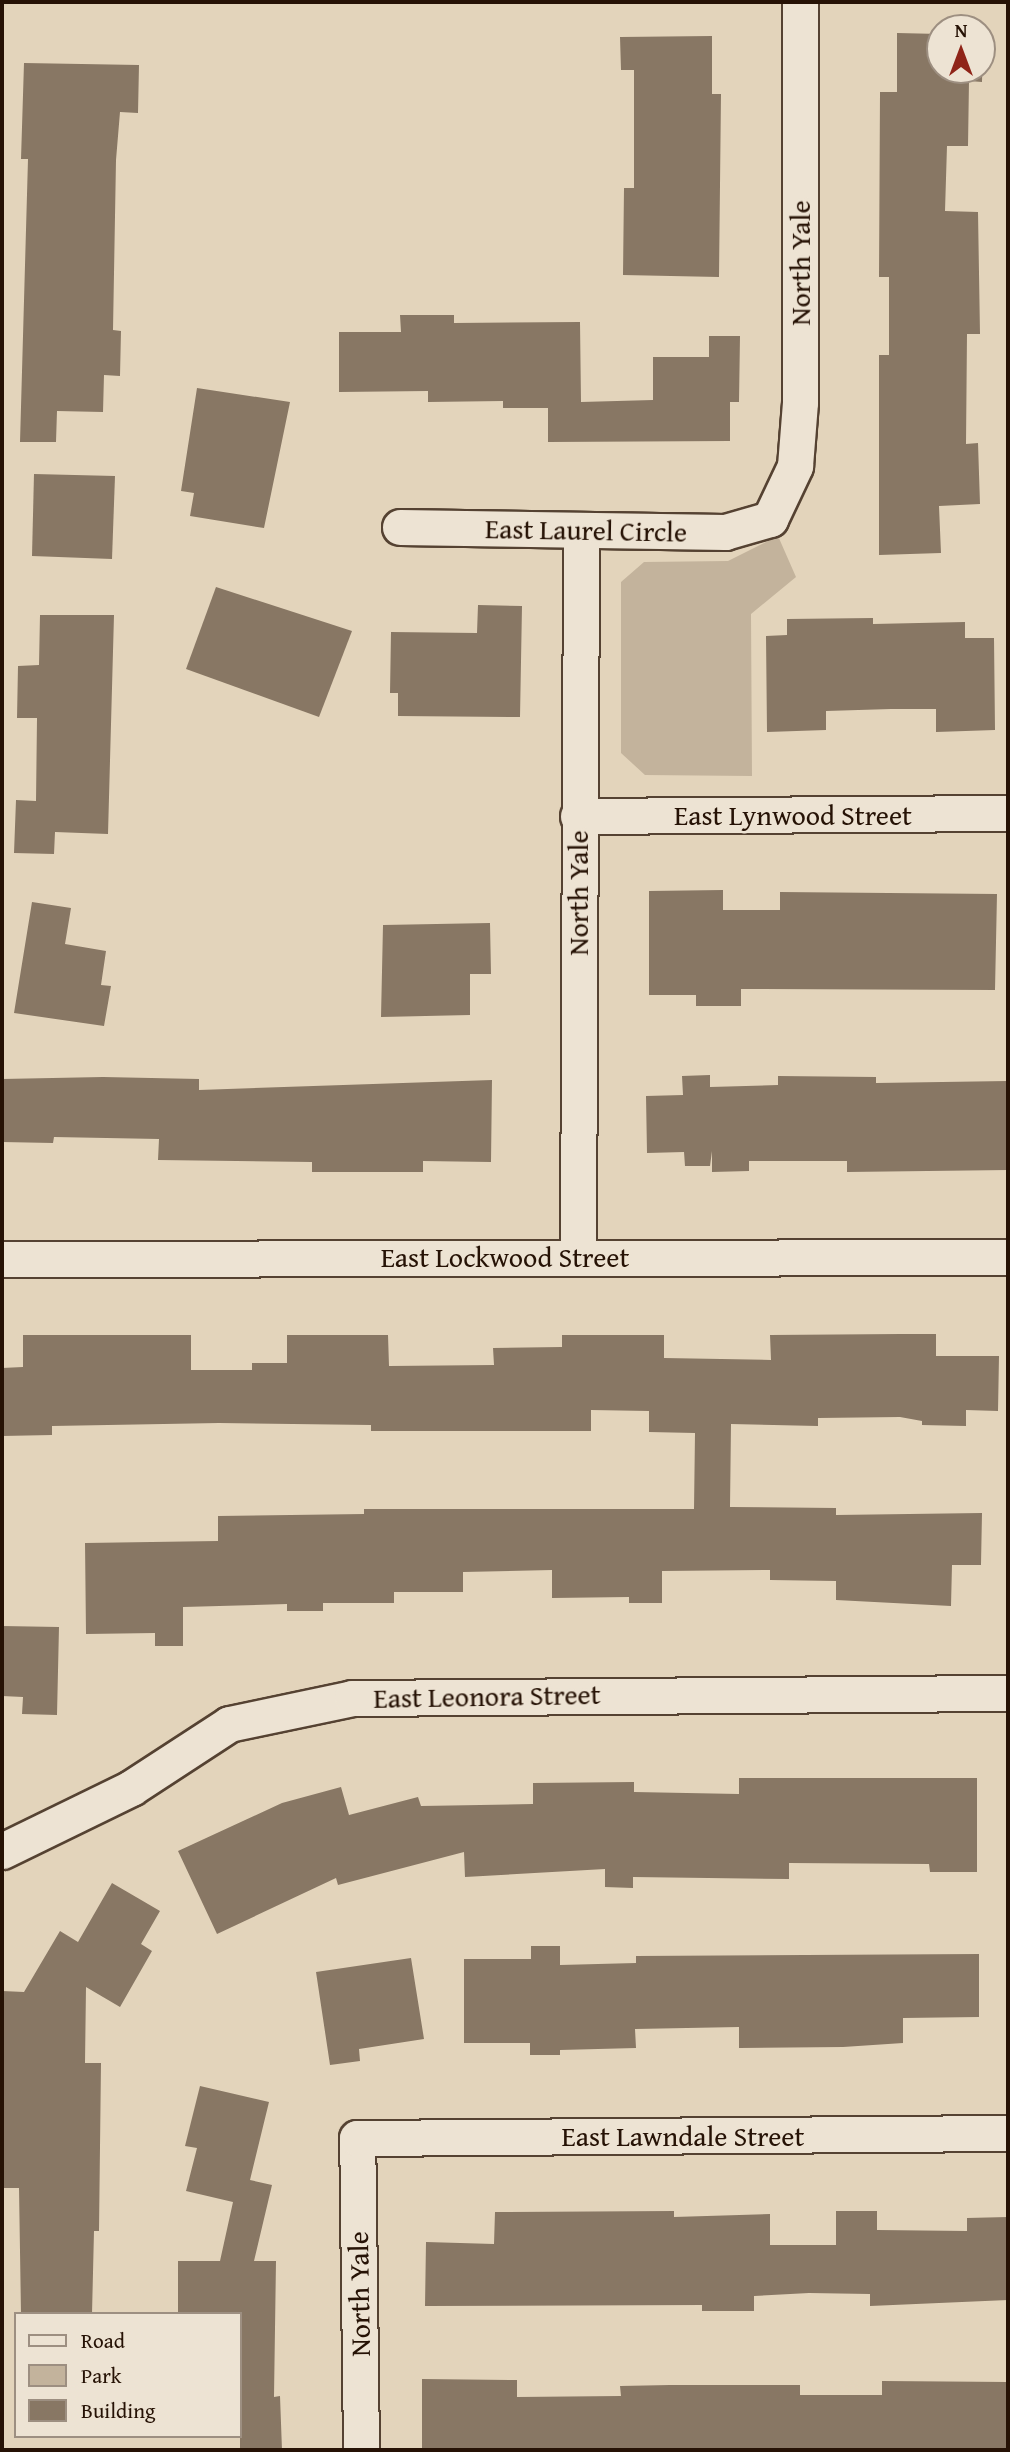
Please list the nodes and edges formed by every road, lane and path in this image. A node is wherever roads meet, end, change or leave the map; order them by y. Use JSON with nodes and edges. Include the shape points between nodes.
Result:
{"nodes":[{"id":1,"x":800,"y":2,"type":"edge"},
{"id":2,"x":770,"y":519,"type":"joint"},
{"id":3,"x":400,"y":527,"type":"dead end"},
{"id":4,"x":581,"y":530,"type":"junction"},
{"id":5,"x":1008,"y":813,"type":"edge"},
{"id":6,"x":579,"y":816,"type":"junction"},
{"id":7,"x":579,"y":1257,"type":"junction"},
{"id":8,"x":1008,"y":1257,"type":"edge"},
{"id":9,"x":2,"y":1259,"type":"edge"},
{"id":10,"x":1008,"y":1693,"type":"edge"},
{"id":11,"x":2,"y":1852,"type":"edge"},
{"id":12,"x":1008,"y":2133,"type":"edge"},
{"id":13,"x":357,"y":2138,"type":"joint"},
{"id":14,"x":361,"y":2450,"type":"edge"}],
"edges":[{"from":1,"to":2,"type":"street","name":"North Yale","via":[[800,402],[795,466]]},
{"from":2,"to":4,"type":"street","name":"East Laurel Circle","via":[[725,532]]},
{"from":3,"to":4,"type":"street","name":"East Laurel Circle"},
{"from":4,"to":6,"type":"street","name":"North Yale"},
{"from":5,"to":6,"type":"street","name":"East Lynwood Street"},
{"from":6,"to":7,"type":"street","name":"North Yale"},
{"from":7,"to":8,"type":"street","name":"East Lockwood Street"},
{"from":7,"to":9,"type":"street","name":"East Lockwood Street"},
{"from":10,"to":11,"type":"street","name":"East Leonora Street","via":[[352,1698],[229,1724],[131,1788]]},
{"from":12,"to":13,"type":"street","name":"East Lawndale Street"},
{"from":13,"to":14,"type":"street","name":"North Yale"}]}
